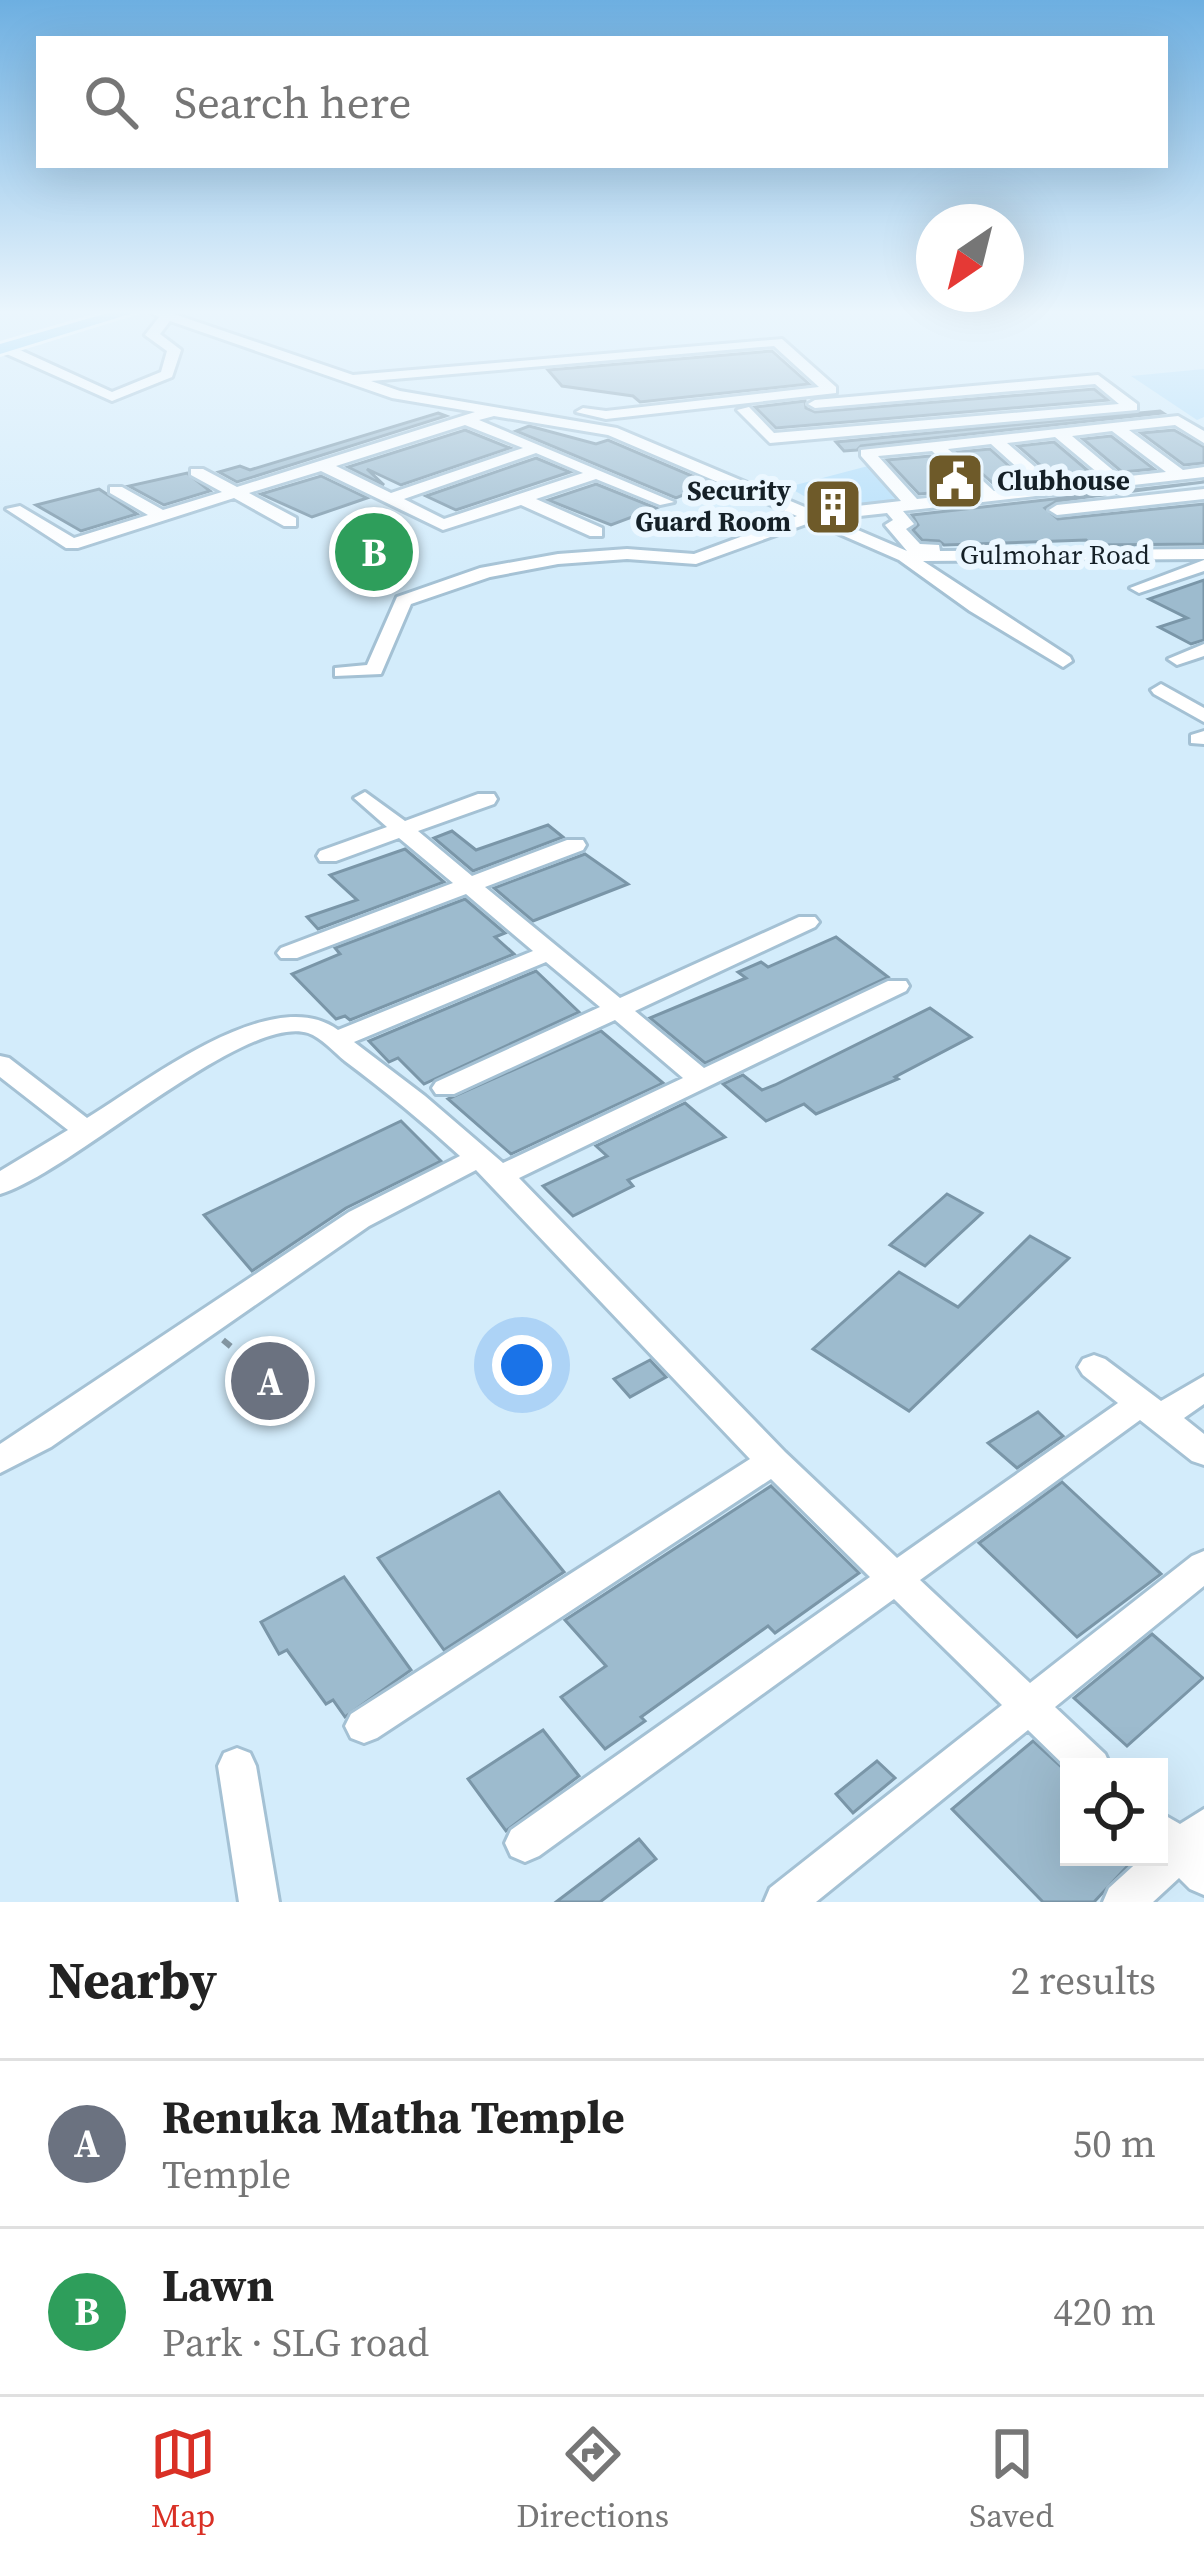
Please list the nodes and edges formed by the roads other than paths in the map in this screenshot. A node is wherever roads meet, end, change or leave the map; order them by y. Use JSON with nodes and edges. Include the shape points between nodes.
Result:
{"nodes":[{"id":1,"x":435,"y":401,"type":"edge"},
{"id":2,"x":501,"y":401,"type":"edge"},
{"id":3,"x":734,"y":401,"type":"edge"},
{"id":4,"x":857,"y":401,"type":"edge"},
{"id":5,"x":920,"y":401,"type":"edge"},
{"id":6,"x":1125,"y":401,"type":"edge"},
{"id":7,"x":495,"y":410,"type":"junction"},
{"id":8,"x":744,"y":410,"type":"junction"},
{"id":9,"x":470,"y":422,"type":"junction"},
{"id":10,"x":945,"y":422,"type":"junction"},
{"id":11,"x":599,"y":427,"type":"junction"},
{"id":12,"x":1117,"y":428,"type":"junction"},
{"id":13,"x":1059,"y":434,"type":"junction"},
{"id":14,"x":1204,"y":438,"type":"edge"},
{"id":15,"x":995,"y":440,"type":"junction"},
{"id":16,"x":935,"y":446,"type":"junction"},
{"id":17,"x":537,"y":448,"type":"junction"},
{"id":18,"x":324,"y":466,"type":"junction"},
{"id":19,"x":197,"y":472,"type":"dead end"},
{"id":20,"x":1204,"y":472,"type":"edge"},
{"id":21,"x":597,"y":473,"type":"junction"},
{"id":22,"x":1179,"y":474,"type":"junction"},
{"id":23,"x":1117,"y":481,"type":"junction"},
{"id":24,"x":1050,"y":488,"type":"junction"},
{"id":25,"x":116,"y":490,"type":"dead end"},
{"id":26,"x":1012,"y":492,"type":"junction"},
{"id":27,"x":235,"y":494,"type":"junction"},
{"id":28,"x":1204,"y":494,"type":"edge"},
{"id":29,"x":989,"y":495,"type":"junction"},
{"id":30,"x":390,"y":499,"type":"junction"},
{"id":31,"x":522,"y":499,"type":"junction"},
{"id":32,"x":666,"y":502,"type":"dead end"},
{"id":33,"x":911,"y":502,"type":"junction"},
{"id":34,"x":889,"y":505,"type":"junction"},
{"id":35,"x":14,"y":508,"type":"dead end"},
{"id":36,"x":1058,"y":510,"type":"junction"},
{"id":37,"x":162,"y":516,"type":"junction"},
{"id":38,"x":813,"y":516,"type":"junction"},
{"id":39,"x":290,"y":522,"type":"dead end"},
{"id":40,"x":596,"y":532,"type":"dead end"},
{"id":41,"x":1084,"y":553,"type":"junction"},
{"id":42,"x":1204,"y":554,"type":"edge"},
{"id":43,"x":905,"y":556,"type":"junction"},
{"id":44,"x":1204,"y":566,"type":"edge"},
{"id":45,"x":1139,"y":588,"type":"dead end"},
{"id":46,"x":1204,"y":650,"type":"edge"},
{"id":47,"x":1177,"y":659,"type":"dead end"},
{"id":48,"x":1064,"y":661,"type":"dead end"},
{"id":49,"x":342,"y":672,"type":"dead end"},
{"id":50,"x":1161,"y":690,"type":"dead end"},
{"id":51,"x":1204,"y":716,"type":"edge"},
{"id":52,"x":365,"y":798,"type":"dead end"},
{"id":53,"x":486,"y":799,"type":"dead end"},
{"id":54,"x":400,"y":827,"type":"junction"},
{"id":55,"x":575,"y":845,"type":"dead end"},
{"id":56,"x":328,"y":856,"type":"dead end"},
{"id":57,"x":469,"y":885,"type":"junction"},
{"id":58,"x":807,"y":922,"type":"dead end"},
{"id":59,"x":550,"y":952,"type":"junction"},
{"id":60,"x":290,"y":953,"type":"dead end"},
{"id":61,"x":898,"y":986,"type":"dead end"},
{"id":62,"x":615,"y":1007,"type":"junction"},
{"id":63,"x":336,"y":1040,"type":"junction"},
{"id":64,"x":0,"y":1064,"type":"edge"},
{"id":65,"x":702,"y":1080,"type":"junction"},
{"id":66,"x":445,"y":1088,"type":"dead end"},
{"id":67,"x":88,"y":1132,"type":"junction"},
{"id":68,"x":489,"y":1167,"type":"junction"},
{"id":69,"x":0,"y":1184,"type":"edge"},
{"id":70,"x":1094,"y":1367,"type":"dead end"},
{"id":71,"x":1204,"y":1388,"type":"edge"},
{"id":72,"x":1150,"y":1411,"type":"junction"},
{"id":73,"x":1204,"y":1453,"type":"edge"},
{"id":74,"x":0,"y":1460,"type":"edge"},
{"id":75,"x":772,"y":1461,"type":"junction"},
{"id":76,"x":1204,"y":1566,"type":"edge"},
{"id":77,"x":896,"y":1580,"type":"junction"},
{"id":78,"x":1026,"y":1705,"type":"junction"},
{"id":79,"x":364,"y":1726,"type":"dead end"},
{"id":80,"x":1082,"y":1758,"type":"edge"},
{"id":81,"x":237,"y":1766,"type":"dead end"},
{"id":82,"x":525,"y":1843,"type":"dead end"},
{"id":83,"x":1186,"y":1846,"type":"edge"},
{"id":84,"x":259,"y":1902,"type":"edge"},
{"id":85,"x":784,"y":1902,"type":"edge"},
{"id":86,"x":1123,"y":1902,"type":"edge"}],
"edges":[{"from":1,"to":7,"type":"street"},
{"from":2,"to":3,"type":"street","via":[[606,415]]},
{"from":4,"to":8,"type":"street"},
{"from":5,"to":10,"type":"street"},
{"from":6,"to":10,"type":"street","via":[[1132,406]]},
{"from":7,"to":9,"type":"street"},
{"from":7,"to":11,"type":"street"},
{"from":8,"to":10,"type":"street","via":[[770,438]]},
{"from":8,"to":11,"type":"street"},
{"from":9,"to":17,"type":"street"},
{"from":9,"to":18,"type":"street"},
{"from":11,"to":38,"type":"street"},
{"from":12,"to":13,"type":"street"},
{"from":12,"to":14,"type":"street","via":[[1178,420]]},
{"from":12,"to":22,"type":"street"},
{"from":13,"to":15,"type":"street"},
{"from":13,"to":23,"type":"street"},
{"from":15,"to":16,"type":"street"},
{"from":15,"to":24,"type":"street"},
{"from":16,"to":29,"type":"street"},
{"from":16,"to":33,"type":"street","via":[[866,452]]},
{"from":17,"to":21,"type":"street"},
{"from":17,"to":30,"type":"street"},
{"from":18,"to":27,"type":"street"},
{"from":18,"to":30,"type":"street"},
{"from":19,"to":27,"type":"street"},
{"from":20,"to":22,"type":"street"},
{"from":21,"to":31,"type":"street"},
{"from":21,"to":32,"type":"street"},
{"from":22,"to":23,"type":"street"},
{"from":23,"to":24,"type":"street"},
{"from":24,"to":26,"type":"street"},
{"from":25,"to":37,"type":"street"},
{"from":26,"to":29,"type":"street"},
{"from":26,"to":36,"type":"street"},
{"from":27,"to":37,"type":"street"},
{"from":27,"to":39,"type":"street"},
{"from":28,"to":36,"type":"street"},
{"from":29,"to":33,"type":"street"},
{"from":30,"to":31,"type":"street","via":[[442,525]]},
{"from":31,"to":40,"type":"street"},
{"from":33,"to":34,"type":"street"},
{"from":34,"to":38,"type":"street"},
{"from":34,"to":41,"type":"street","via":[[905,523],[893,525],[915,548]]},
{"from":35,"to":37,"type":"street","via":[[72,544]]},
{"from":36,"to":41,"type":"street"},
{"from":38,"to":43,"type":"street"},
{"from":38,"to":49,"type":"street","via":[[696,559],[558,559],[423,591],[403,601],[374,670]]},
{"from":41,"to":42,"type":"street","name":"Gulmohar Road"},
{"from":41,"to":43,"type":"street","name":"Gulmohar Road"},
{"from":43,"to":48,"type":"street"},
{"from":44,"to":45,"type":"street"},
{"from":46,"to":47,"type":"street"},
{"from":50,"to":51,"type":"street"},
{"from":52,"to":54,"type":"street"},
{"from":53,"to":54,"type":"street"},
{"from":54,"to":56,"type":"street"},
{"from":54,"to":57,"type":"street"},
{"from":55,"to":57,"type":"street"},
{"from":57,"to":59,"type":"street"},
{"from":57,"to":60,"type":"street"},
{"from":58,"to":62,"type":"street"},
{"from":59,"to":62,"type":"street"},
{"from":59,"to":63,"type":"street"},
{"from":61,"to":65,"type":"street"},
{"from":62,"to":65,"type":"street"},
{"from":62,"to":66,"type":"street"},
{"from":63,"to":67,"type":"street","via":[[316,1025],[294,1023],[228,1043]]},
{"from":63,"to":68,"type":"street"},
{"from":64,"to":67,"type":"street"},
{"from":65,"to":68,"type":"street"},
{"from":67,"to":69,"type":"street"},
{"from":68,"to":74,"type":"street","via":[[359,1219]]},
{"from":68,"to":75,"type":"street"},
{"from":70,"to":72,"type":"street"},
{"from":71,"to":72,"type":"street"},
{"from":72,"to":73,"type":"street"},
{"from":72,"to":77,"type":"street"},
{"from":75,"to":77,"type":"street"},
{"from":75,"to":79,"type":"street"},
{"from":76,"to":78,"type":"street"},
{"from":77,"to":78,"type":"street"},
{"from":77,"to":82,"type":"street"},
{"from":78,"to":80,"type":"street"},
{"from":78,"to":85,"type":"street"},
{"from":81,"to":84,"type":"street"},
{"from":83,"to":86,"type":"street"}]}
